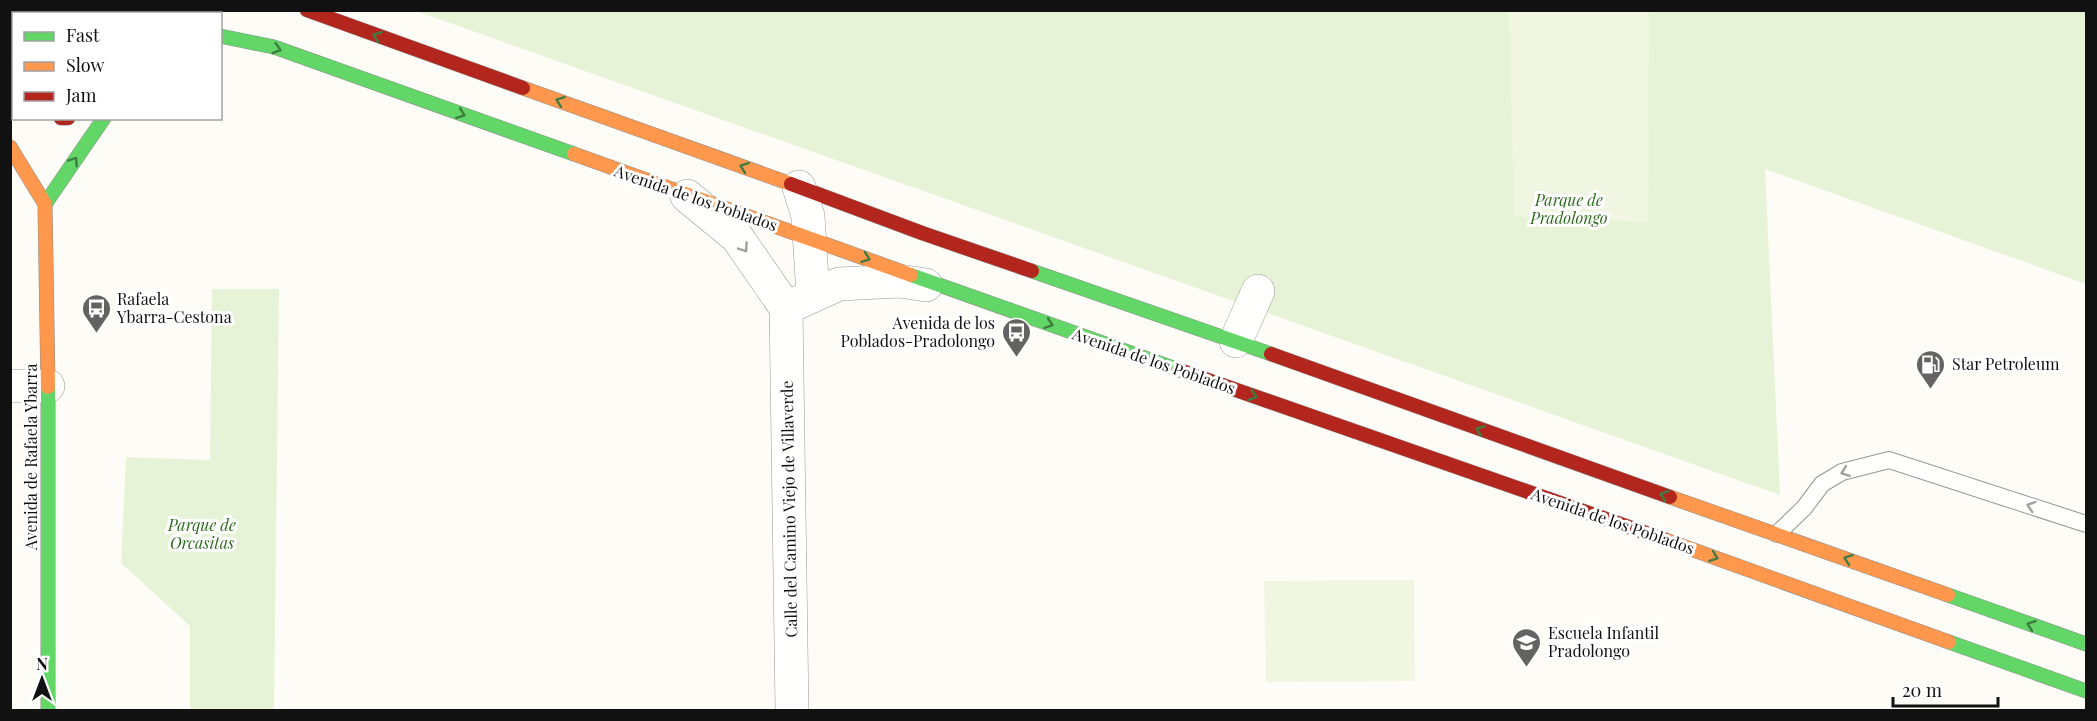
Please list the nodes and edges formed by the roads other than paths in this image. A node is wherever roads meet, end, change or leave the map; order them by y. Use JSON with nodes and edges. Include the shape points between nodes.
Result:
{"nodes":[{"id":1,"x":307,"y":10,"type":"edge"},
{"id":2,"x":222,"y":36,"type":"edge"},
{"id":3,"x":103,"y":120,"type":"edge"},
{"id":4,"x":10,"y":147,"type":"edge"},
{"id":5,"x":799,"y":187,"type":"junction"},
{"id":6,"x":686,"y":195,"type":"junction"},
{"id":7,"x":45,"y":204,"type":"junction"},
{"id":8,"x":811,"y":238,"type":"junction"},
{"id":9,"x":948,"y":288,"type":"junction"},
{"id":10,"x":1258,"y":291,"type":"dead end"},
{"id":11,"x":800,"y":302,"type":"junction"},
{"id":12,"x":1236,"y":341,"type":"junction"},
{"id":13,"x":10,"y":386,"type":"edge"},
{"id":14,"x":48,"y":386,"type":"junction"},
{"id":15,"x":2086,"y":524,"type":"edge"},
{"id":16,"x":1777,"y":534,"type":"junction"},
{"id":17,"x":2086,"y":645,"type":"edge"},
{"id":18,"x":2086,"y":691,"type":"edge"},
{"id":19,"x":48,"y":711,"type":"edge"},
{"id":20,"x":792,"y":711,"type":"edge"}],
"edges":[{"from":5,"to":1,"type":"main road","one_way":true},
{"from":2,"to":6,"type":"main road","name":"Avenida de los Poblados","one_way":true,"via":[[274,47]]},
{"from":7,"to":3,"type":"main road","one_way":true},
{"from":4,"to":7,"type":"main road"},
{"from":5,"to":8,"type":"street","name":"Calle del Camino Viejo de Villaverde"},
{"from":5,"to":12,"type":"main road"},
{"from":6,"to":8,"type":"main road","name":"Avenida de los Poblados"},
{"from":6,"to":11,"type":"street","one_way":true,"via":[[736,237]]},
{"from":7,"to":14,"type":"main road","name":"Avenida de Rafaela Ybarra"},
{"from":8,"to":9,"type":"main road","name":"Avenida de los Poblados","one_way":true},
{"from":8,"to":11,"type":"street","name":"Calle del Camino Viejo de Villaverde"},
{"from":9,"to":11,"type":"street","via":[[900,281],[839,284]]},
{"from":9,"to":18,"type":"main road","name":"Avenida de los Poblados","one_way":true},
{"from":10,"to":12,"type":"street"},
{"from":11,"to":20,"type":"street","name":"Calle del Camino Viejo de Villaverde"},
{"from":16,"to":12,"type":"main road","one_way":true},
{"from":13,"to":14,"type":"street"},
{"from":14,"to":19,"type":"main road","name":"Avenida de Rafaela Ybarra"},
{"from":15,"to":16,"type":"lane","one_way":true,"via":[[1888,460],[1842,471],[1822,484]]},
{"from":17,"to":16,"type":"main road","one_way":true}]}
